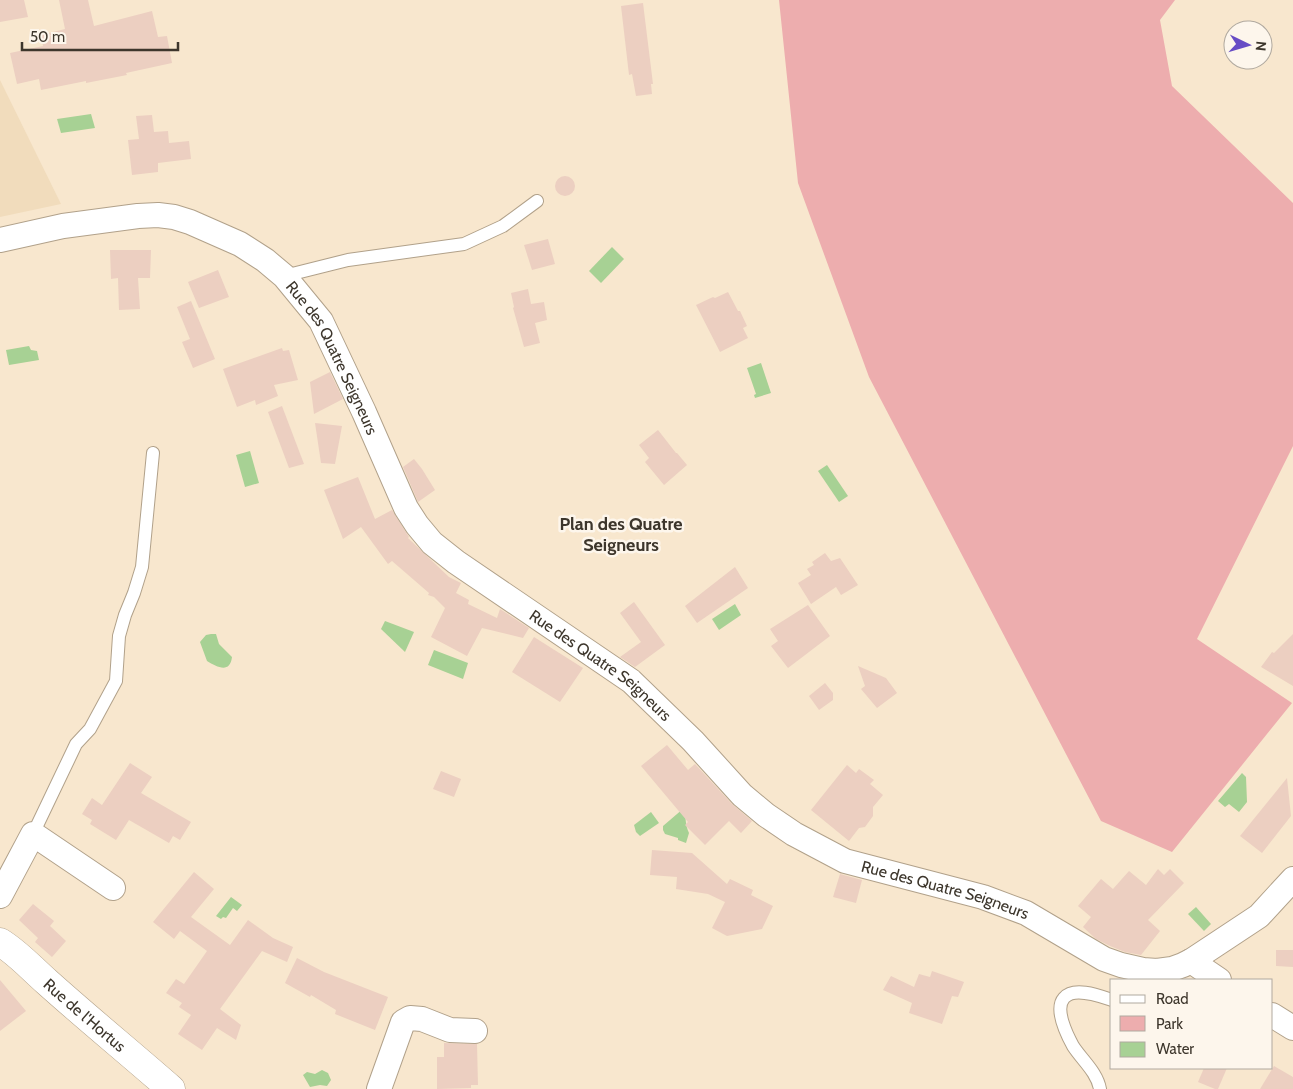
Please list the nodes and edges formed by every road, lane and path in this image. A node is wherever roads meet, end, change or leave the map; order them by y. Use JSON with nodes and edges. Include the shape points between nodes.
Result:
{"nodes":[{"id":1,"x":537,"y":201,"type":"dead end"},
{"id":2,"x":0,"y":240,"type":"edge"},
{"id":3,"x":284,"y":276,"type":"junction"},
{"id":4,"x":153,"y":453,"type":"dead end"},
{"id":5,"x":33,"y":834,"type":"junction"},
{"id":6,"x":1293,"y":879,"type":"edge"},
{"id":7,"x":113,"y":888,"type":"dead end"},
{"id":8,"x":0,"y":896,"type":"edge"},
{"id":9,"x":0,"y":942,"type":"edge"},
{"id":10,"x":1189,"y":971,"type":"edge"},
{"id":11,"x":1217,"y":979,"type":"edge"},
{"id":12,"x":1110,"y":999,"type":"edge"},
{"id":13,"x":1273,"y":1016,"type":"edge"},
{"id":14,"x":1293,"y":1028,"type":"edge"},
{"id":15,"x":475,"y":1031,"type":"dead end"},
{"id":16,"x":171,"y":1089,"type":"edge"},
{"id":17,"x":378,"y":1089,"type":"edge"},
{"id":18,"x":1100,"y":1089,"type":"edge"}],
"edges":[{"from":1,"to":3,"type":"lane","via":[[503,226],[464,244],[348,260]]},
{"from":2,"to":3,"type":"street","name":"Rue des Quatre Seigneurs","via":[[138,216],[174,217],[240,244]]},
{"from":3,"to":10,"type":"street","name":"Rue des Quatre Seigneurs","via":[[321,321],[406,508],[432,543],[631,681],[742,795],[766,815],[845,861],[983,897],[1026,913],[1104,959],[1143,970],[1157,971],[1183,965]]},
{"from":4,"to":5,"type":"lane","via":[[142,567],[124,614],[116,681],[90,729],[76,744]]},
{"from":5,"to":7,"type":"street"},
{"from":5,"to":8,"type":"street"},
{"from":6,"to":10,"type":"street","name":"Rue des Quatre Seigneurs","via":[[1259,916]]},
{"from":9,"to":16,"type":"main road","name":"Rue de l'Hortus","via":[[25,960]]},
{"from":10,"to":11,"type":"street"},
{"from":12,"to":18,"type":"lane","via":[[1095,994],[1074,993],[1061,1003],[1064,1026]]},
{"from":13,"to":14,"type":"street"},
{"from":15,"to":17,"type":"street","via":[[450,1030],[422,1019],[410,1018],[403,1022]]}]}
